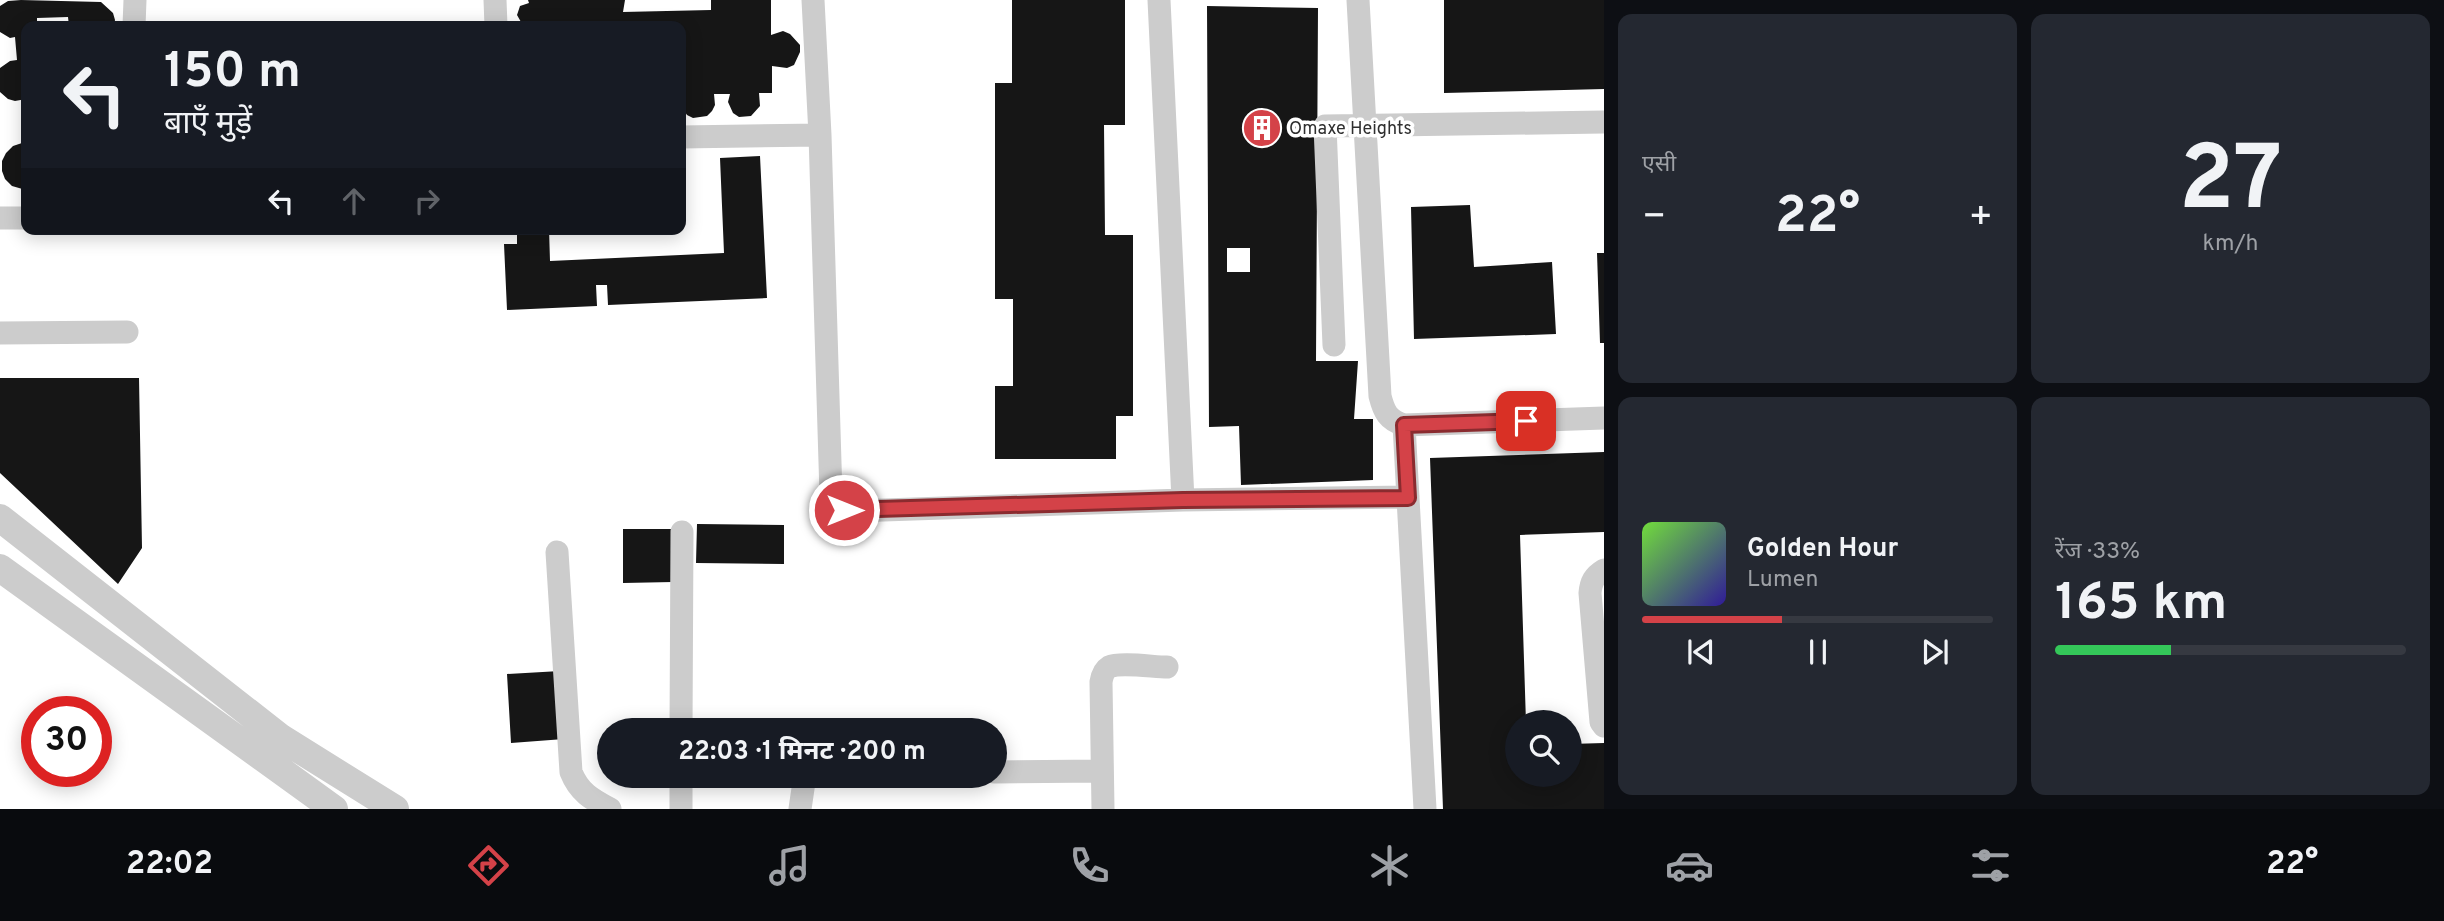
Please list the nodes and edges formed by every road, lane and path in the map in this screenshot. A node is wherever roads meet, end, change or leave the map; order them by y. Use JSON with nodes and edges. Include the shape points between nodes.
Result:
{"nodes":[{"id":1,"x":135,"y":0,"type":"edge"},
{"id":2,"x":495,"y":0,"type":"edge"},
{"id":3,"x":813,"y":0,"type":"edge"},
{"id":4,"x":1159,"y":0,"type":"edge"},
{"id":5,"x":1358,"y":0,"type":"edge"},
{"id":6,"x":134,"y":21,"type":"edge"},
{"id":7,"x":496,"y":21,"type":"edge"},
{"id":8,"x":1604,"y":122,"type":"edge"},
{"id":9,"x":1366,"y":125,"type":"junction"},
{"id":10,"x":820,"y":135,"type":"junction"},
{"id":11,"x":686,"y":137,"type":"edge"},
{"id":12,"x":0,"y":218,"type":"edge"},
{"id":13,"x":21,"y":218,"type":"edge"},
{"id":14,"x":127,"y":332,"type":"dead end"},
{"id":15,"x":0,"y":333,"type":"edge"},
{"id":16,"x":1334,"y":345,"type":"dead end"},
{"id":17,"x":1604,"y":418,"type":"edge"},
{"id":18,"x":1404,"y":425,"type":"junction"},
{"id":19,"x":1408,"y":498,"type":"junction"},
{"id":20,"x":1183,"y":500,"type":"junction"},
{"id":21,"x":0,"y":518,"type":"edge"},
{"id":22,"x":682,"y":531,"type":"dead end"},
{"id":23,"x":557,"y":552,"type":"dead end"},
{"id":24,"x":0,"y":568,"type":"edge"},
{"id":25,"x":1604,"y":570,"type":"edge"},
{"id":26,"x":1167,"y":667,"type":"dead end"},
{"id":27,"x":681,"y":718,"type":"edge"},
{"id":28,"x":1604,"y":726,"type":"edge"},
{"id":29,"x":1102,"y":771,"type":"junction"},
{"id":30,"x":1007,"y":772,"type":"edge"},
{"id":31,"x":681,"y":788,"type":"edge"},
{"id":32,"x":803,"y":788,"type":"edge"},
{"id":33,"x":334,"y":809,"type":"edge"},
{"id":34,"x":395,"y":809,"type":"edge"},
{"id":35,"x":610,"y":809,"type":"edge"},
{"id":36,"x":681,"y":809,"type":"edge"},
{"id":37,"x":800,"y":809,"type":"edge"},
{"id":38,"x":1103,"y":809,"type":"edge"},
{"id":39,"x":1425,"y":809,"type":"edge"}],
"edges":[{"from":1,"to":6,"type":"street"},
{"from":2,"to":7,"type":"street"},
{"from":3,"to":10,"type":"street"},
{"from":4,"to":20,"type":"street"},
{"from":5,"to":9,"type":"street"},
{"from":8,"to":9,"type":"street"},
{"from":9,"to":16,"type":"street","via":[[1325,126]]},
{"from":9,"to":18,"type":"street","via":[[1380,396],[1383,411]]},
{"from":10,"to":11,"type":"street"},
{"from":10,"to":20,"type":"street","via":[[831,495],[835,504],[854,511]]},
{"from":12,"to":13,"type":"street"},
{"from":14,"to":15,"type":"street"},
{"from":17,"to":18,"type":"street"},
{"from":18,"to":19,"type":"street"},
{"from":19,"to":20,"type":"street"},
{"from":19,"to":39,"type":"street"},
{"from":21,"to":34,"type":"street","via":[[281,738]]},
{"from":22,"to":27,"type":"street"},
{"from":23,"to":35,"type":"street","via":[[571,772],[587,797]]},
{"from":24,"to":33,"type":"street"},
{"from":25,"to":28,"type":"street","via":[[1595,576],[1590,593]]},
{"from":26,"to":29,"type":"street","via":[[1118,666],[1103,673]]},
{"from":29,"to":30,"type":"street"},
{"from":29,"to":38,"type":"street"},
{"from":31,"to":36,"type":"street"},
{"from":32,"to":37,"type":"street"}]}
